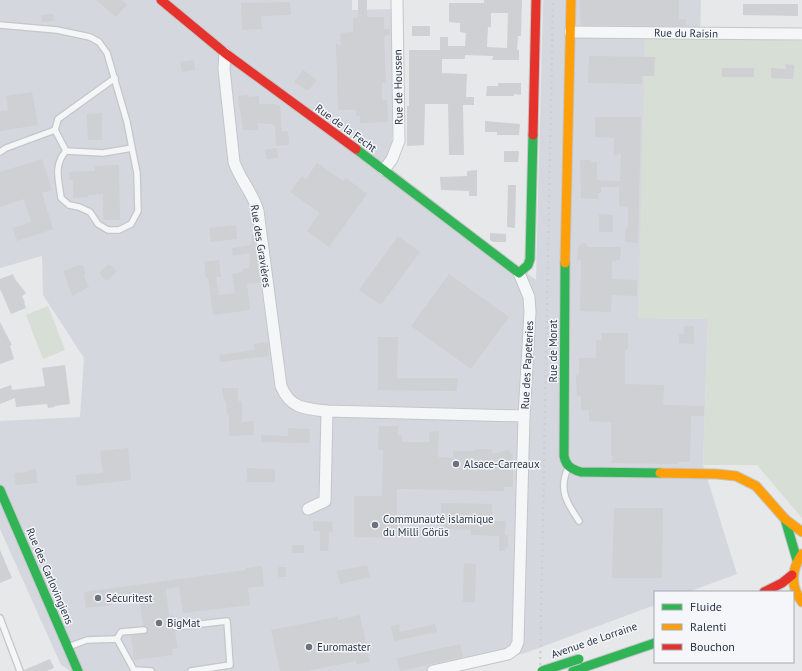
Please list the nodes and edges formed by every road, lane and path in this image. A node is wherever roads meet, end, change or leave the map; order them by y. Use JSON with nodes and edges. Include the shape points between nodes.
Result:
{"nodes":[{"id":1,"x":161,"y":0,"type":"edge"},
{"id":2,"x":397,"y":0,"type":"edge"},
{"id":3,"x":536,"y":0,"type":"edge"},
{"id":4,"x":571,"y":0,"type":"edge"},
{"id":5,"x":0,"y":25,"type":"edge"},
{"id":6,"x":570,"y":32,"type":"junction"},
{"id":7,"x":802,"y":34,"type":"edge"},
{"id":8,"x":225,"y":54,"type":"junction"},
{"id":9,"x":114,"y":78,"type":"junction"},
{"id":10,"x":55,"y":130,"type":"junction"},
{"id":11,"x":132,"y":148,"type":"junction"},
{"id":12,"x":0,"y":152,"type":"edge"},
{"id":13,"x":66,"y":152,"type":"junction"},
{"id":14,"x":384,"y":170,"type":"junction"},
{"id":15,"x":519,"y":273,"type":"junction"},
{"id":16,"x":327,"y":411,"type":"junction"},
{"id":17,"x":524,"y":416,"type":"junction"},
{"id":18,"x":568,"y":468,"type":"junction"},
{"id":19,"x":0,"y":490,"type":"edge"},
{"id":20,"x":308,"y":509,"type":"dead end"},
{"id":21,"x":785,"y":518,"type":"junction"},
{"id":22,"x":579,"y":521,"type":"dead end"},
{"id":23,"x":802,"y":532,"type":"edge"},
{"id":24,"x":800,"y":557,"type":"edge"},
{"id":25,"x":792,"y":575,"type":"junction"},
{"id":26,"x":766,"y":591,"type":"edge"},
{"id":27,"x":802,"y":602,"type":"edge"},
{"id":28,"x":0,"y":618,"type":"edge"},
{"id":29,"x":175,"y":627,"type":"dead end"},
{"id":30,"x":144,"y":630,"type":"dead end"},
{"id":31,"x":117,"y":640,"type":"junction"},
{"id":32,"x":654,"y":643,"type":"edge"},
{"id":33,"x":68,"y":647,"type":"junction"},
{"id":34,"x":582,"y":658,"type":"dead end"},
{"id":35,"x":577,"y":670,"type":"edge"},
{"id":36,"x":20,"y":671,"type":"edge"},
{"id":37,"x":78,"y":671,"type":"edge"},
{"id":38,"x":151,"y":671,"type":"edge"},
{"id":39,"x":191,"y":671,"type":"edge"},
{"id":40,"x":433,"y":671,"type":"edge"},
{"id":41,"x":542,"y":671,"type":"edge"}],
"edges":[{"from":1,"to":8,"type":"street","name":"Rue de la Fecht"},
{"from":2,"to":14,"type":"street","name":"Rue de Houssen","via":[[399,141],[392,159]]},
{"from":3,"to":15,"type":"street","via":[[531,251],[528,265]]},
{"from":4,"to":6,"type":"street","name":"Rue de Morat"},
{"from":5,"to":9,"type":"lane","via":[[57,30],[90,37],[99,42],[107,53]]},
{"from":6,"to":7,"type":"street","name":"Rue du Raisin"},
{"from":6,"to":18,"type":"street","name":"Rue de Morat","via":[[564,456]]},
{"from":8,"to":14,"type":"street","name":"Rue de la Fecht"},
{"from":8,"to":16,"type":"street","name":"Rue des Gravières","via":[[224,69],[234,162],[251,192],[258,212],[280,386],[285,396],[295,405],[308,410]]},
{"from":9,"to":10,"type":"lane","via":[[58,118]]},
{"from":9,"to":11,"type":"lane"},
{"from":10,"to":12,"type":"lane"},
{"from":10,"to":13,"type":"lane"},
{"from":11,"to":13,"type":"lane","via":[[104,152]]},
{"from":11,"to":13,"type":"lane","via":[[137,173],[138,211],[131,224],[119,230],[108,230],[98,224],[90,212],[69,205],[61,198],[58,164]]},
{"from":14,"to":15,"type":"street","name":"Rue de la Fecht"},
{"from":15,"to":17,"type":"street","name":"Rue des Papeteries","via":[[528,297],[530,312]]},
{"from":16,"to":17,"type":"street","name":"Rue des Gravières"},
{"from":16,"to":20,"type":"street","via":[[325,501]]},
{"from":17,"to":40,"type":"street","name":"Rue des Papeteries","via":[[516,649],[508,654]]},
{"from":18,"to":21,"type":"street","via":[[581,472],[736,476],[756,486]]},
{"from":18,"to":22,"type":"lane","via":[[564,476],[564,498]]},
{"from":19,"to":33,"type":"street","name":"Rue des Carlovingiens"},
{"from":21,"to":23,"type":"street"},
{"from":21,"to":24,"type":"street"},
{"from":24,"to":25,"type":"street"},
{"from":25,"to":26,"type":"street"},
{"from":25,"to":27,"type":"street","via":[[793,586]]},
{"from":28,"to":36,"type":"lane"},
{"from":29,"to":39,"type":"lane","via":[[227,622],[230,665]]},
{"from":30,"to":31,"type":"lane","via":[[121,632]]},
{"from":31,"to":33,"type":"lane","via":[[87,640]]},
{"from":31,"to":38,"type":"lane","via":[[134,670]]},
{"from":32,"to":35,"type":"street","name":"Avenue de Lorraine"},
{"from":33,"to":37,"type":"street","name":"Rue des Carlovingiens"},
{"from":34,"to":41,"type":"street","name":"Avenue de Lorraine","bridge":true}]}
